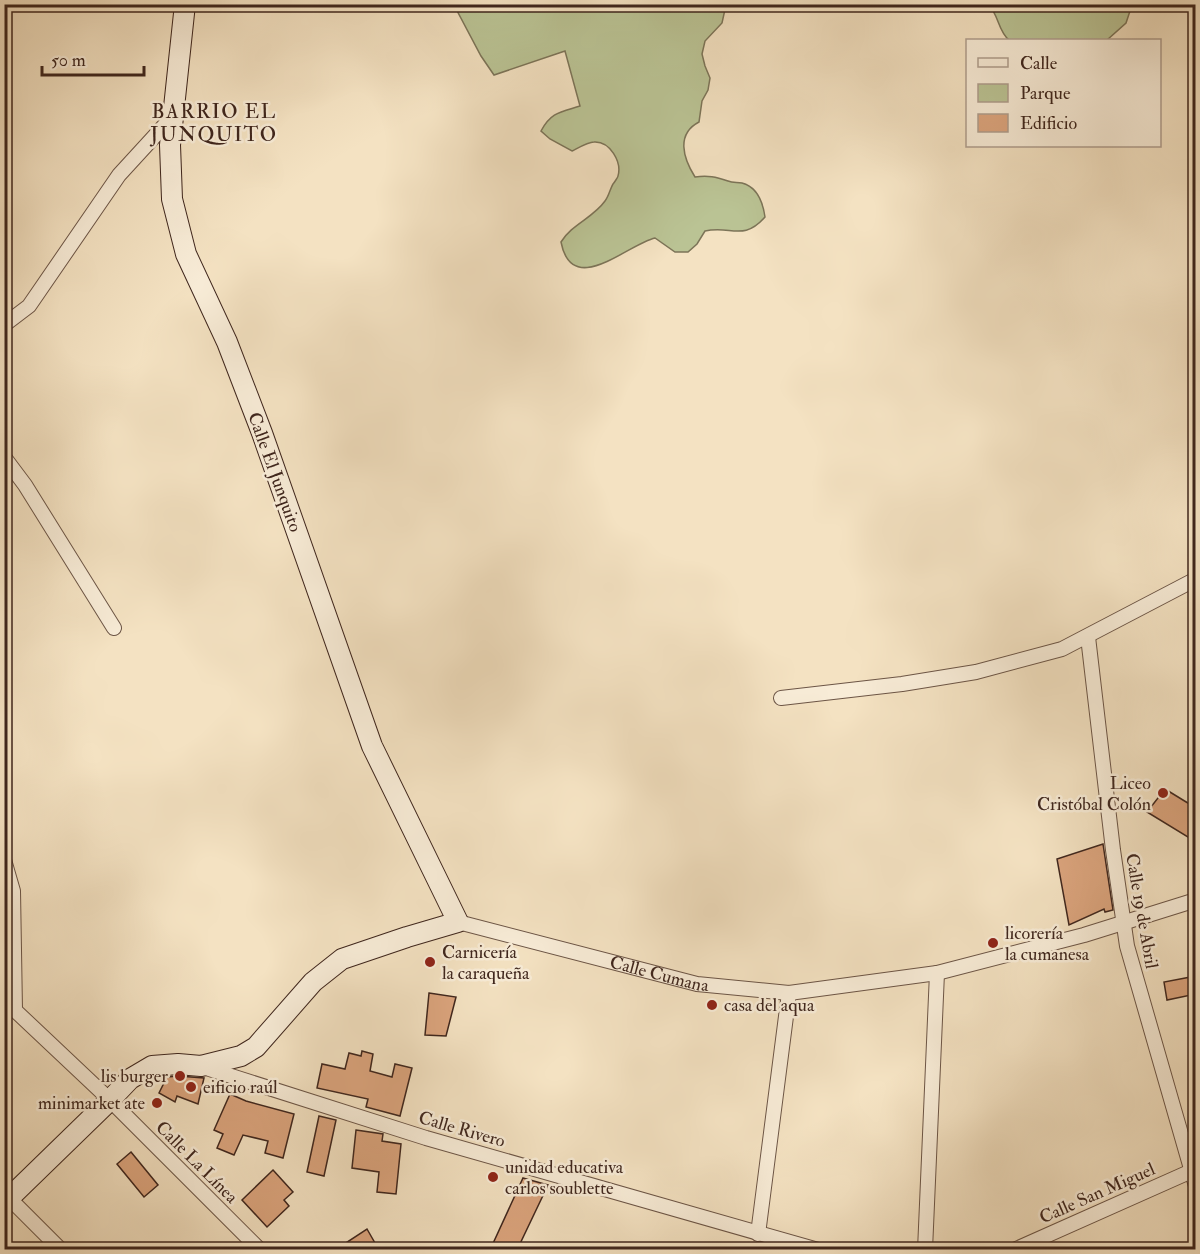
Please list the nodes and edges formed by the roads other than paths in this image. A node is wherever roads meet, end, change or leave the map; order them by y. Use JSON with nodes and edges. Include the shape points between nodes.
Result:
{"nodes":[{"id":1,"x":185,"y":4,"type":"edge"},
{"id":2,"x":174,"y":115,"type":"junction"},
{"id":3,"x":4,"y":325,"type":"edge"},
{"id":4,"x":4,"y":457,"type":"edge"},
{"id":5,"x":1196,"y":579,"type":"edge"},
{"id":6,"x":114,"y":628,"type":"dead end"},
{"id":7,"x":1088,"y":637,"type":"junction"},
{"id":8,"x":781,"y":698,"type":"dead end"},
{"id":9,"x":4,"y":860,"type":"edge"},
{"id":10,"x":1196,"y":900,"type":"edge"},
{"id":11,"x":458,"y":922,"type":"junction"},
{"id":12,"x":1125,"y":922,"type":"junction"},
{"id":13,"x":937,"y":973,"type":"junction"},
{"id":14,"x":789,"y":993,"type":"junction"},
{"id":15,"x":10,"y":1005,"type":"edge"},
{"id":16,"x":201,"y":1066,"type":"junction"},
{"id":17,"x":110,"y":1101,"type":"junction"},
{"id":18,"x":1193,"y":1170,"type":"edge"},
{"id":19,"x":1196,"y":1186,"type":"edge"},
{"id":20,"x":7,"y":1198,"type":"edge"},
{"id":21,"x":758,"y":1233,"type":"junction"},
{"id":22,"x":61,"y":1250,"type":"edge"},
{"id":23,"x":260,"y":1250,"type":"edge"},
{"id":24,"x":818,"y":1250,"type":"edge"},
{"id":25,"x":925,"y":1250,"type":"edge"},
{"id":26,"x":1014,"y":1250,"type":"edge"}],
"edges":[{"from":1,"to":2,"type":"street","name":"Calle El Junquito"},
{"from":2,"to":3,"type":"street","via":[[120,175],[29,306]]},
{"from":2,"to":11,"type":"street","name":"Calle El Junquito","via":[[170,145],[172,198],[186,254],[227,342],[262,433],[372,746]]},
{"from":4,"to":6,"type":"street","via":[[26,485]]},
{"from":5,"to":7,"type":"street"},
{"from":7,"to":8,"type":"street","via":[[1062,649],[976,672]]},
{"from":7,"to":12,"type":"street","name":"Calle 19 de Abril","via":[[1111,839]]},
{"from":9,"to":15,"type":"street","via":[[13,891]]},
{"from":10,"to":12,"type":"street","name":"Calle Cumana"},
{"from":11,"to":14,"type":"street","name":"Calle Cumana","via":[[697,984]]},
{"from":11,"to":16,"type":"street","via":[[342,959],[313,982],[256,1047],[241,1056]]},
{"from":12,"to":13,"type":"street","name":"Calle Cumana"},
{"from":12,"to":18,"type":"street","name":"Calle 19 de Abril","via":[[1127,946]]},
{"from":13,"to":14,"type":"street","name":"Calle Cumana"},
{"from":13,"to":25,"type":"street"},
{"from":14,"to":21,"type":"street"},
{"from":15,"to":17,"type":"street","name":"Calle La Línea"},
{"from":16,"to":17,"type":"street","via":[[152,1066],[130,1079]]},
{"from":16,"to":21,"type":"street","name":"Calle Rivero","via":[[426,1138]]},
{"from":17,"to":20,"type":"street"},
{"from":17,"to":23,"type":"street","name":"Calle La Línea"},
{"from":18,"to":19,"type":"street","name":"Calle 19 de Abril"},
{"from":18,"to":26,"type":"street","name":"Calle San Miguel"},
{"from":20,"to":22,"type":"street"},
{"from":21,"to":24,"type":"street","name":"Calle Rivero"}]}
